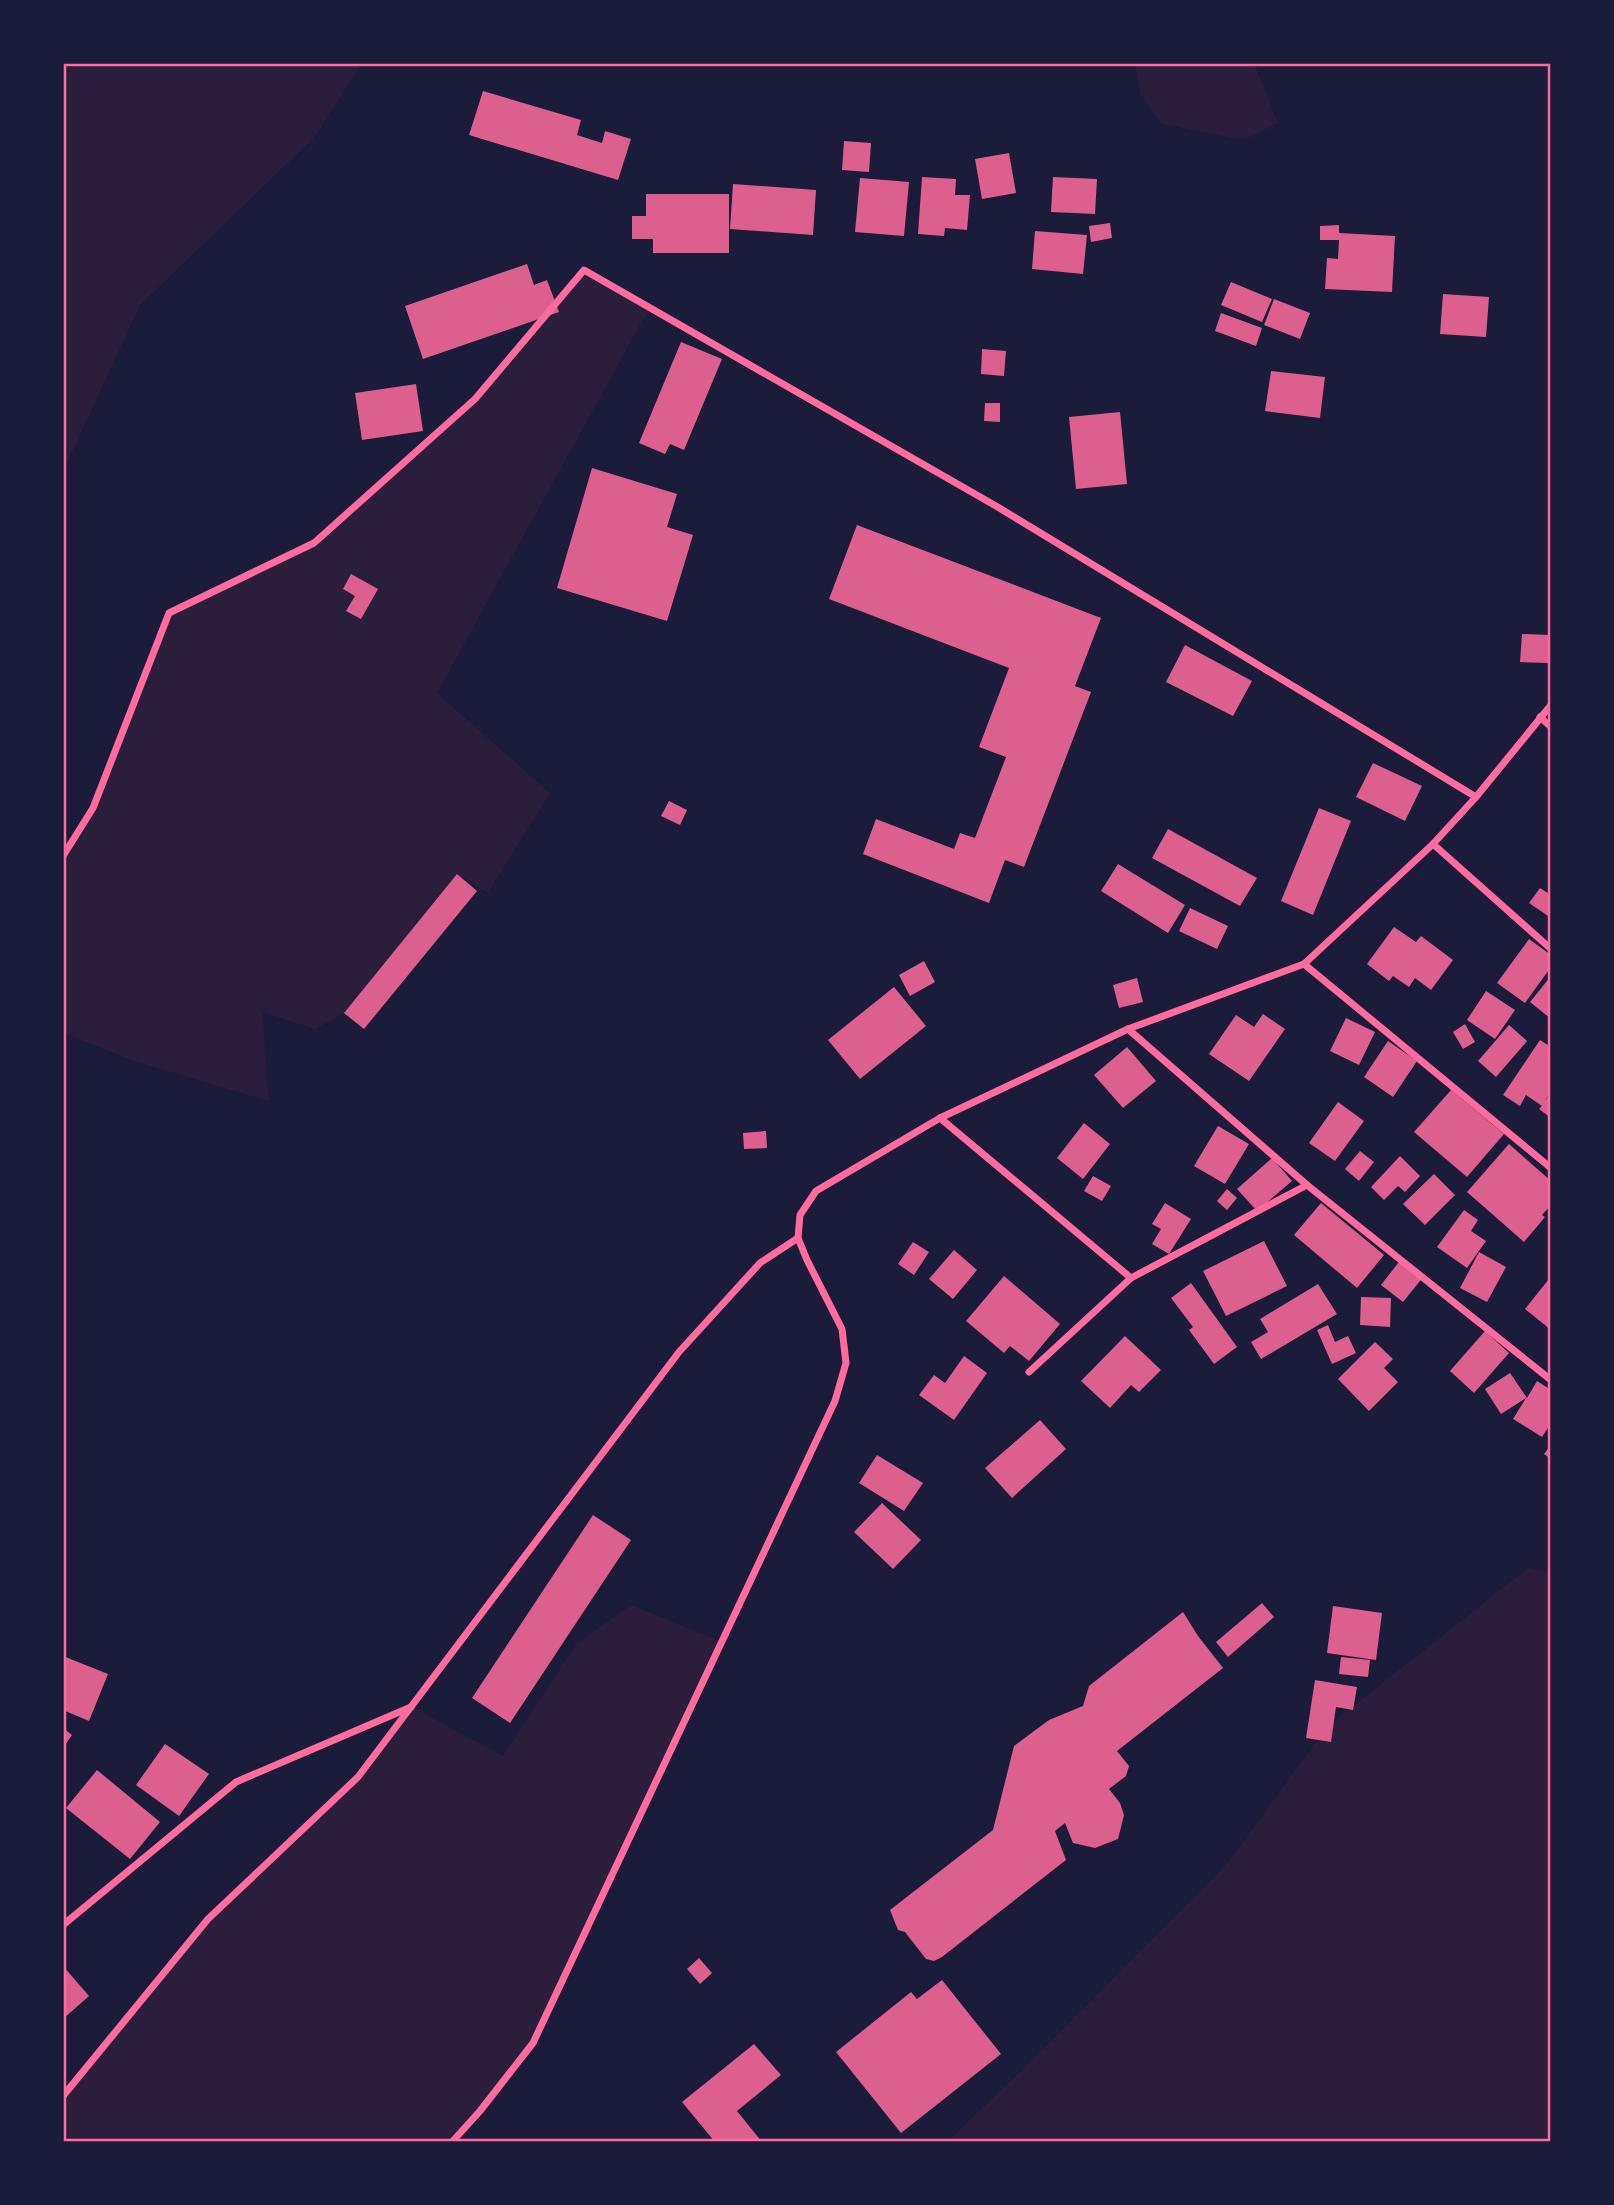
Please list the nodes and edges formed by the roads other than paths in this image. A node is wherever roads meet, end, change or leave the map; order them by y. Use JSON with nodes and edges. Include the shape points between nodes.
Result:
{"nodes":[{"id":1,"x":1551,"y":705,"type":"edge"},
{"id":2,"x":1540,"y":717,"type":"junction"},
{"id":3,"x":1551,"y":727,"type":"edge"},
{"id":4,"x":1476,"y":797,"type":"junction"},
{"id":5,"x":1433,"y":844,"type":"junction"},
{"id":6,"x":63,"y":856,"type":"edge"},
{"id":7,"x":1551,"y":948,"type":"edge"},
{"id":8,"x":1304,"y":964,"type":"junction"},
{"id":9,"x":1128,"y":1029,"type":"junction"},
{"id":10,"x":940,"y":1118,"type":"junction"},
{"id":11,"x":1551,"y":1168,"type":"edge"},
{"id":12,"x":1307,"y":1185,"type":"junction"},
{"id":13,"x":798,"y":1238,"type":"junction"},
{"id":14,"x":1131,"y":1278,"type":"junction"},
{"id":15,"x":1029,"y":1373,"type":"dead end"},
{"id":16,"x":1551,"y":1380,"type":"edge"},
{"id":17,"x":411,"y":1706,"type":"junction"},
{"id":18,"x":63,"y":1925,"type":"edge"},
{"id":19,"x":63,"y":2096,"type":"edge"},
{"id":20,"x":453,"y":2142,"type":"edge"}],
"edges":[{"from":1,"to":2,"type":"street"},
{"from":2,"to":3,"type":"street"},
{"from":2,"to":4,"type":"street"},
{"from":4,"to":5,"type":"street"},
{"from":4,"to":6,"type":"street","via":[[996,506],[584,270],[475,399],[314,543],[169,613],[93,808]]},
{"from":5,"to":7,"type":"street"},
{"from":5,"to":8,"type":"street"},
{"from":8,"to":9,"type":"street"},
{"from":8,"to":11,"type":"street"},
{"from":9,"to":10,"type":"street"},
{"from":9,"to":12,"type":"street"},
{"from":10,"to":13,"type":"street","via":[[816,1191],[800,1215]]},
{"from":10,"to":14,"type":"street"},
{"from":12,"to":14,"type":"street"},
{"from":12,"to":16,"type":"street"},
{"from":13,"to":17,"type":"street","via":[[760,1263],[679,1352]]},
{"from":13,"to":20,"type":"street","via":[[842,1329],[846,1363],[835,1401],[533,2043]]},
{"from":14,"to":15,"type":"street"},
{"from":17,"to":18,"type":"street","via":[[236,1782]]},
{"from":17,"to":19,"type":"street","via":[[358,1777],[208,1919]]}]}
